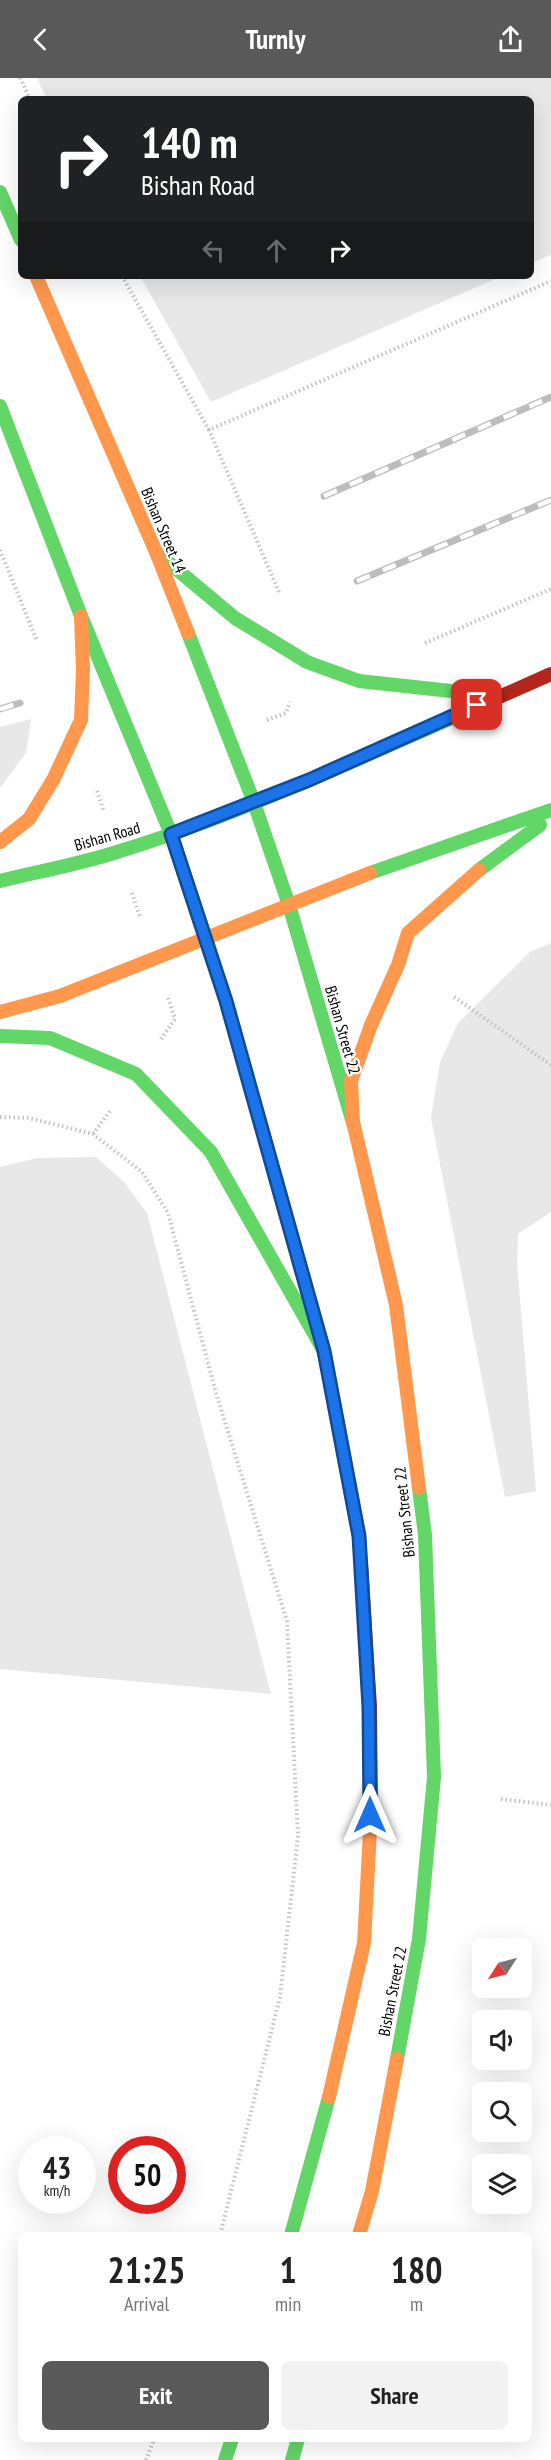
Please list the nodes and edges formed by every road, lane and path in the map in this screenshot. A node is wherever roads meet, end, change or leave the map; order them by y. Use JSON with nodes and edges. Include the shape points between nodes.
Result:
{"nodes":[{"id":1,"x":21,"y":78,"type":"edge"},
{"id":2,"x":29,"y":96,"type":"edge"},
{"id":3,"x":0,"y":192,"type":"edge"},
{"id":4,"x":18,"y":233,"type":"edge"},
{"id":5,"x":37,"y":279,"type":"edge"},
{"id":6,"x":124,"y":279,"type":"edge"},
{"id":7,"x":551,"y":281,"type":"edge"},
{"id":8,"x":0,"y":406,"type":"edge"},
{"id":9,"x":209,"y":430,"type":"junction"},
{"id":10,"x":0,"y":550,"type":"edge"},
{"id":11,"x":156,"y":552,"type":"junction"},
{"id":12,"x":551,"y":589,"type":"edge"},
{"id":13,"x":281,"y":597,"type":"dead end"},
{"id":14,"x":81,"y":616,"type":"junction"},
{"id":15,"x":414,"y":646,"type":"dead end"},
{"id":16,"x":41,"y":650,"type":"dead end"},
{"id":17,"x":551,"y":674,"type":"edge"},
{"id":18,"x":497,"y":696,"type":"junction"},
{"id":19,"x":253,"y":800,"type":"junction"},
{"id":20,"x":551,"y":810,"type":"edge"},
{"id":21,"x":551,"y":817,"type":"edge"},
{"id":22,"x":171,"y":834,"type":"junction"},
{"id":23,"x":0,"y":842,"type":"edge"},
{"id":24,"x":0,"y":881,"type":"edge"},
{"id":25,"x":289,"y":905,"type":"junction"},
{"id":26,"x":205,"y":939,"type":"junction"},
{"id":27,"x":454,"y":997,"type":"dead end"},
{"id":28,"x":0,"y":1012,"type":"edge"},
{"id":29,"x":0,"y":1036,"type":"edge"},
{"id":30,"x":551,"y":1065,"type":"edge"},
{"id":31,"x":0,"y":1117,"type":"edge"},
{"id":32,"x":353,"y":1123,"type":"junction"},
{"id":33,"x":324,"y":1351,"type":"junction"},
{"id":34,"x":501,"y":1799,"type":"dead end"},
{"id":35,"x":551,"y":1805,"type":"edge"},
{"id":36,"x":221,"y":2232,"type":"edge"},
{"id":37,"x":292,"y":2232,"type":"edge"},
{"id":38,"x":360,"y":2232,"type":"edge"},
{"id":39,"x":153,"y":2442,"type":"edge"},
{"id":40,"x":231,"y":2442,"type":"edge"},
{"id":41,"x":297,"y":2442,"type":"edge"},
{"id":42,"x":146,"y":2460,"type":"edge"},
{"id":43,"x":225,"y":2460,"type":"edge"},
{"id":44,"x":292,"y":2460,"type":"edge"}],
"edges":[{"from":1,"to":2,"type":"path"},
{"from":3,"to":4,"type":"main road"},
{"from":5,"to":11,"type":"main road","name":"Bishan Street 14"},
{"from":6,"to":9,"type":"path"},
{"from":7,"to":9,"type":"path"},
{"from":8,"to":14,"type":"main road"},
{"from":9,"to":13,"type":"path"},
{"from":10,"to":16,"type":"path"},
{"from":11,"to":18,"type":"main road","via":[[235,618],[307,662],[359,681]]},
{"from":11,"to":19,"type":"main road","name":"Bishan Street 14"},
{"from":12,"to":15,"type":"path"},
{"from":14,"to":22,"type":"main road"},
{"from":14,"to":23,"type":"main road","via":[[81,720],[53,780],[29,819]]},
{"from":17,"to":18,"type":"main road","name":"Bishan Road"},
{"from":18,"to":19,"type":"main road","name":"Bishan Road","via":[[309,780]]},
{"from":19,"to":22,"type":"main road","name":"Bishan Road"},
{"from":19,"to":25,"type":"main road","name":"Bishan Street 22"},
{"from":20,"to":25,"type":"main road"},
{"from":21,"to":32,"type":"main road","via":[[477,871],[408,933],[351,1080]]},
{"from":22,"to":24,"type":"main road","name":"Bishan Road","via":[[118,852]]},
{"from":22,"to":26,"type":"main road"},
{"from":25,"to":26,"type":"main road"},
{"from":25,"to":32,"type":"main road","name":"Bishan Street 22"},
{"from":26,"to":28,"type":"main road","via":[[60,996]]},
{"from":26,"to":33,"type":"main road"},
{"from":27,"to":30,"type":"path"},
{"from":29,"to":33,"type":"main road","via":[[50,1038],[136,1074],[211,1152]]},
{"from":31,"to":36,"type":"path","via":[[28,1118],[93,1134],[142,1172],[168,1213],[216,1394],[287,1621],[296,1848],[280,1997]]},
{"from":32,"to":38,"type":"main road","name":"Bishan Street 22","via":[[396,1305],[424,1523],[434,1777],[419,1939],[372,2191]]},
{"from":33,"to":37,"type":"main road","via":[[359,1536],[369,1707],[371,1837],[364,1943],[321,2132]]},
{"from":34,"to":35,"type":"path"},
{"from":39,"to":42,"type":"path"},
{"from":40,"to":43,"type":"main road"},
{"from":41,"to":44,"type":"main road"}]}
